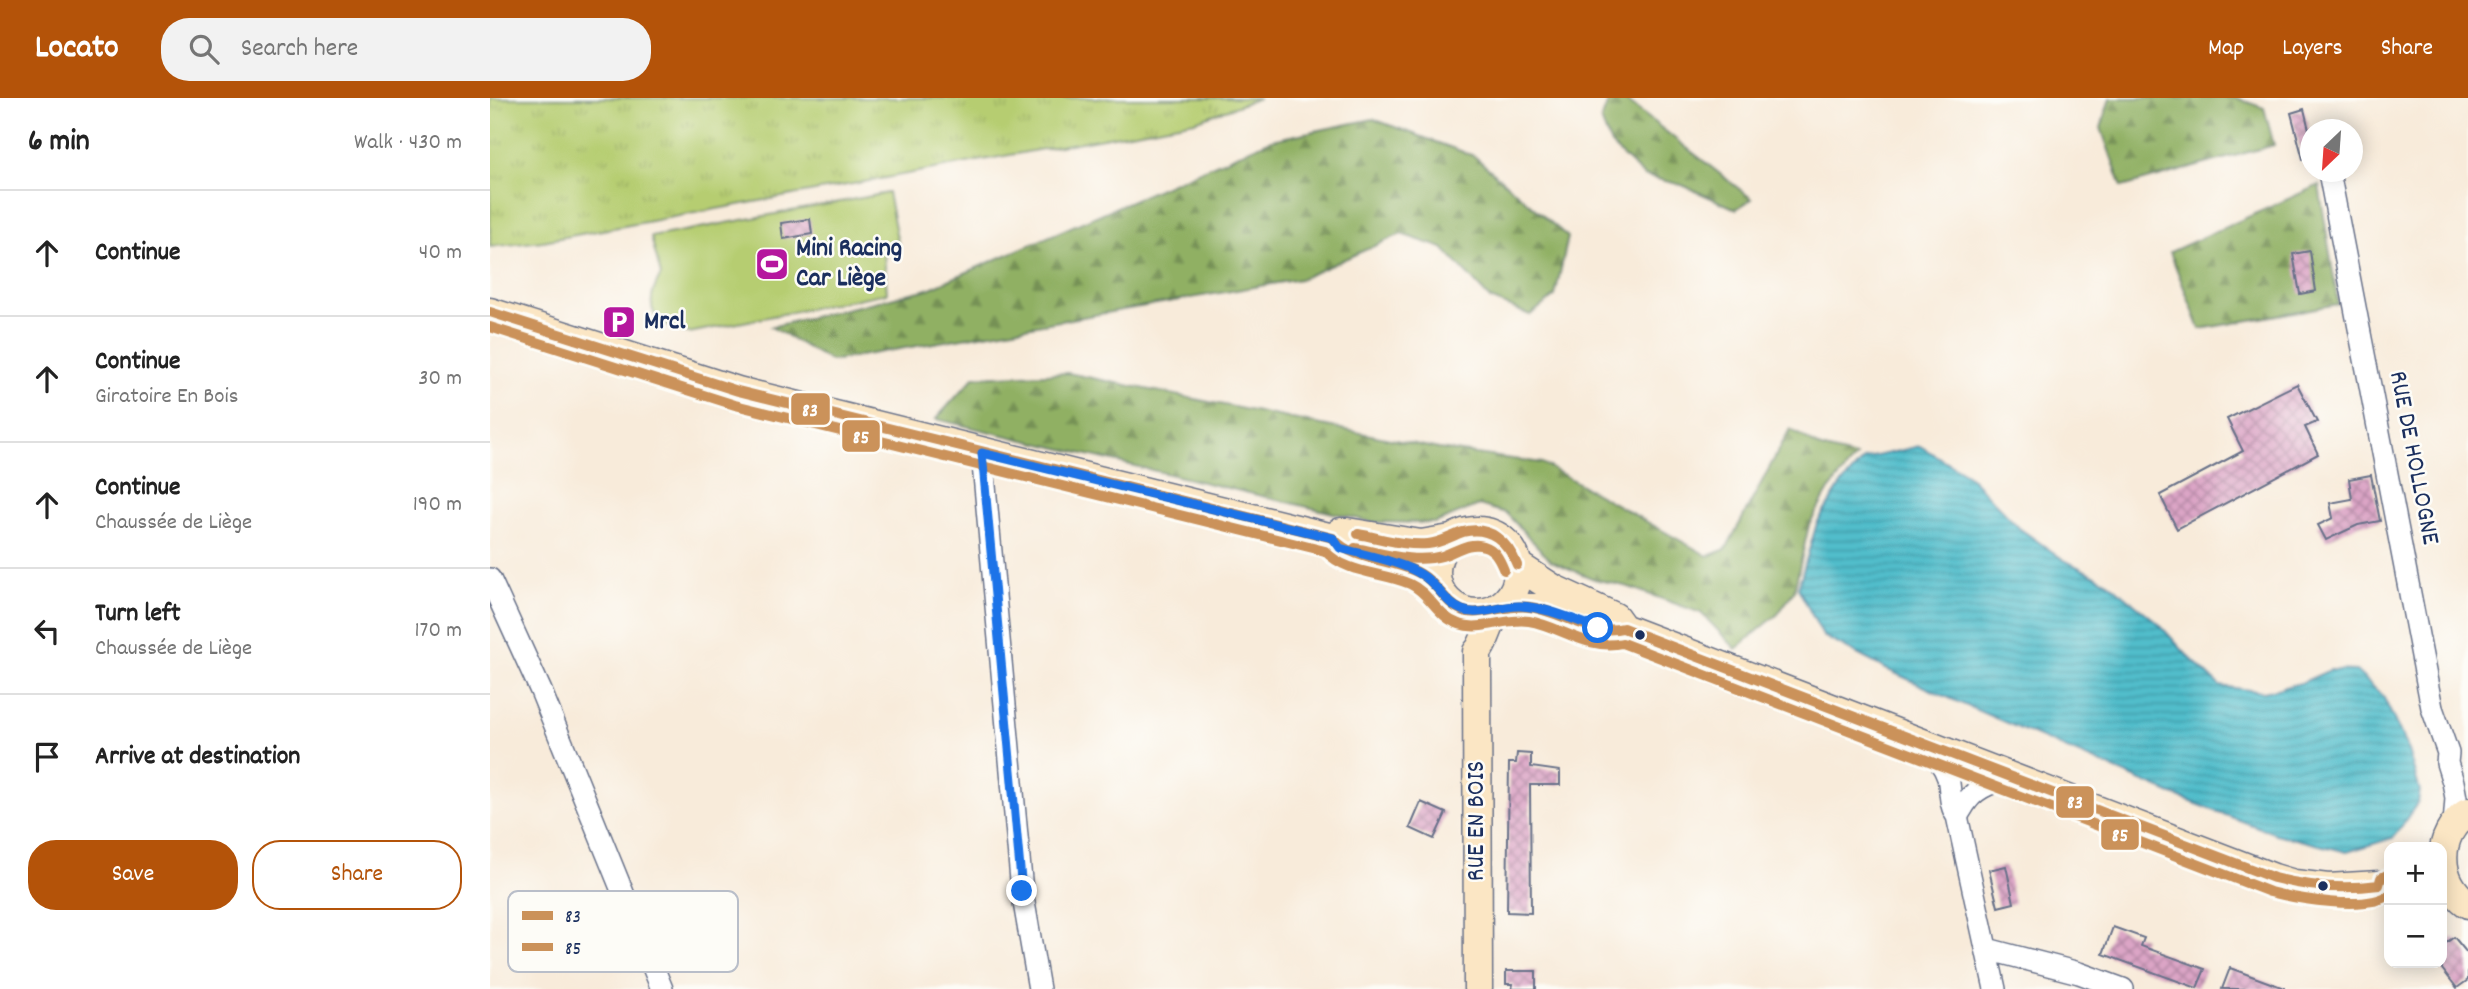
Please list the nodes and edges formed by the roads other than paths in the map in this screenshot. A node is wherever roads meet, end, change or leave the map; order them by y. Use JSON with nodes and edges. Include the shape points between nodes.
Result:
{"nodes":[{"id":1,"x":2331,"y":182,"type":"edge"},
{"id":2,"x":490,"y":312,"type":"edge"},
{"id":3,"x":982,"y":453,"type":"junction"},
{"id":4,"x":1333,"y":538,"type":"junction"},
{"id":5,"x":1451,"y":539,"type":"junction"},
{"id":6,"x":1517,"y":565,"type":"junction"},
{"id":7,"x":490,"y":579,"type":"edge"},
{"id":8,"x":1444,"y":595,"type":"junction"},
{"id":9,"x":1498,"y":607,"type":"junction"},
{"id":10,"x":1623,"y":628,"type":"junction"},
{"id":11,"x":1476,"y":652,"type":"junction"},
{"id":12,"x":1926,"y":744,"type":"junction"},
{"id":13,"x":2448,"y":752,"type":"junction"},
{"id":14,"x":2468,"y":776,"type":"edge"},
{"id":15,"x":2013,"y":778,"type":"junction"},
{"id":16,"x":1957,"y":816,"type":"junction"},
{"id":17,"x":2451,"y":832,"type":"edge"},
{"id":18,"x":2384,"y":883,"type":"edge"},
{"id":19,"x":622,"y":891,"type":"edge"},
{"id":20,"x":2461,"y":900,"type":"edge"},
{"id":21,"x":1987,"y":949,"type":"junction"},
{"id":22,"x":655,"y":972,"type":"edge"},
{"id":23,"x":662,"y":989,"type":"edge"},
{"id":24,"x":1039,"y":989,"type":"edge"},
{"id":25,"x":1478,"y":989,"type":"edge"},
{"id":26,"x":1994,"y":989,"type":"edge"},
{"id":27,"x":2123,"y":989,"type":"edge"}],
"edges":[{"from":1,"to":13,"type":"street","name":"RUE DE HOLLOGNE","via":[[2432,708]]},
{"from":2,"to":3,"type":"main road","via":[[738,391]]},
{"from":3,"to":4,"type":"main road"},
{"from":3,"to":24,"type":"street","via":[[1022,891]]},
{"from":4,"to":5,"type":"main road","via":[[1347,532],[1421,544]]},
{"from":4,"to":8,"type":"main road","via":[[1340,548],[1422,575]]},
{"from":5,"to":6,"type":"main road","via":[[1463,532],[1491,533],[1508,546]]},
{"from":5,"to":8,"type":"main road","via":[[1436,563],[1436,578]]},
{"from":6,"to":9,"type":"main road","via":[[1514,589]]},
{"from":6,"to":10,"type":"main road","via":[[1554,589],[1615,617]]},
{"from":7,"to":19,"type":"street"},
{"from":8,"to":9,"type":"main road","via":[[1461,610],[1475,613]]},
{"from":8,"to":11,"type":"main road","name":"RUE EN BOIS"},
{"from":9,"to":10,"type":"main road","via":[[1536,608],[1609,632]]},
{"from":9,"to":11,"type":"main road","name":"RUE EN BOIS"},
{"from":10,"to":12,"type":"main road"},
{"from":11,"to":25,"type":"main road","name":"RUE EN BOIS"},
{"from":12,"to":15,"type":"main road"},
{"from":12,"to":16,"type":"street","via":[[1947,775]]},
{"from":13,"to":14,"type":"street","name":"RUE DE HOLLOGNE"},
{"from":13,"to":17,"type":"street","name":"RUE DE HOLLOGNE","via":[[2456,798]]},
{"from":15,"to":16,"type":"street","via":[[1978,790]]},
{"from":15,"to":18,"type":"main road","via":[[2294,884],[2328,888]]},
{"from":16,"to":21,"type":"street"},
{"from":17,"to":20,"type":"main road","via":[[2442,857],[2444,871]]},
{"from":21,"to":26,"type":"street"},
{"from":21,"to":27,"type":"street"},
{"from":22,"to":23,"type":"street"}]}
